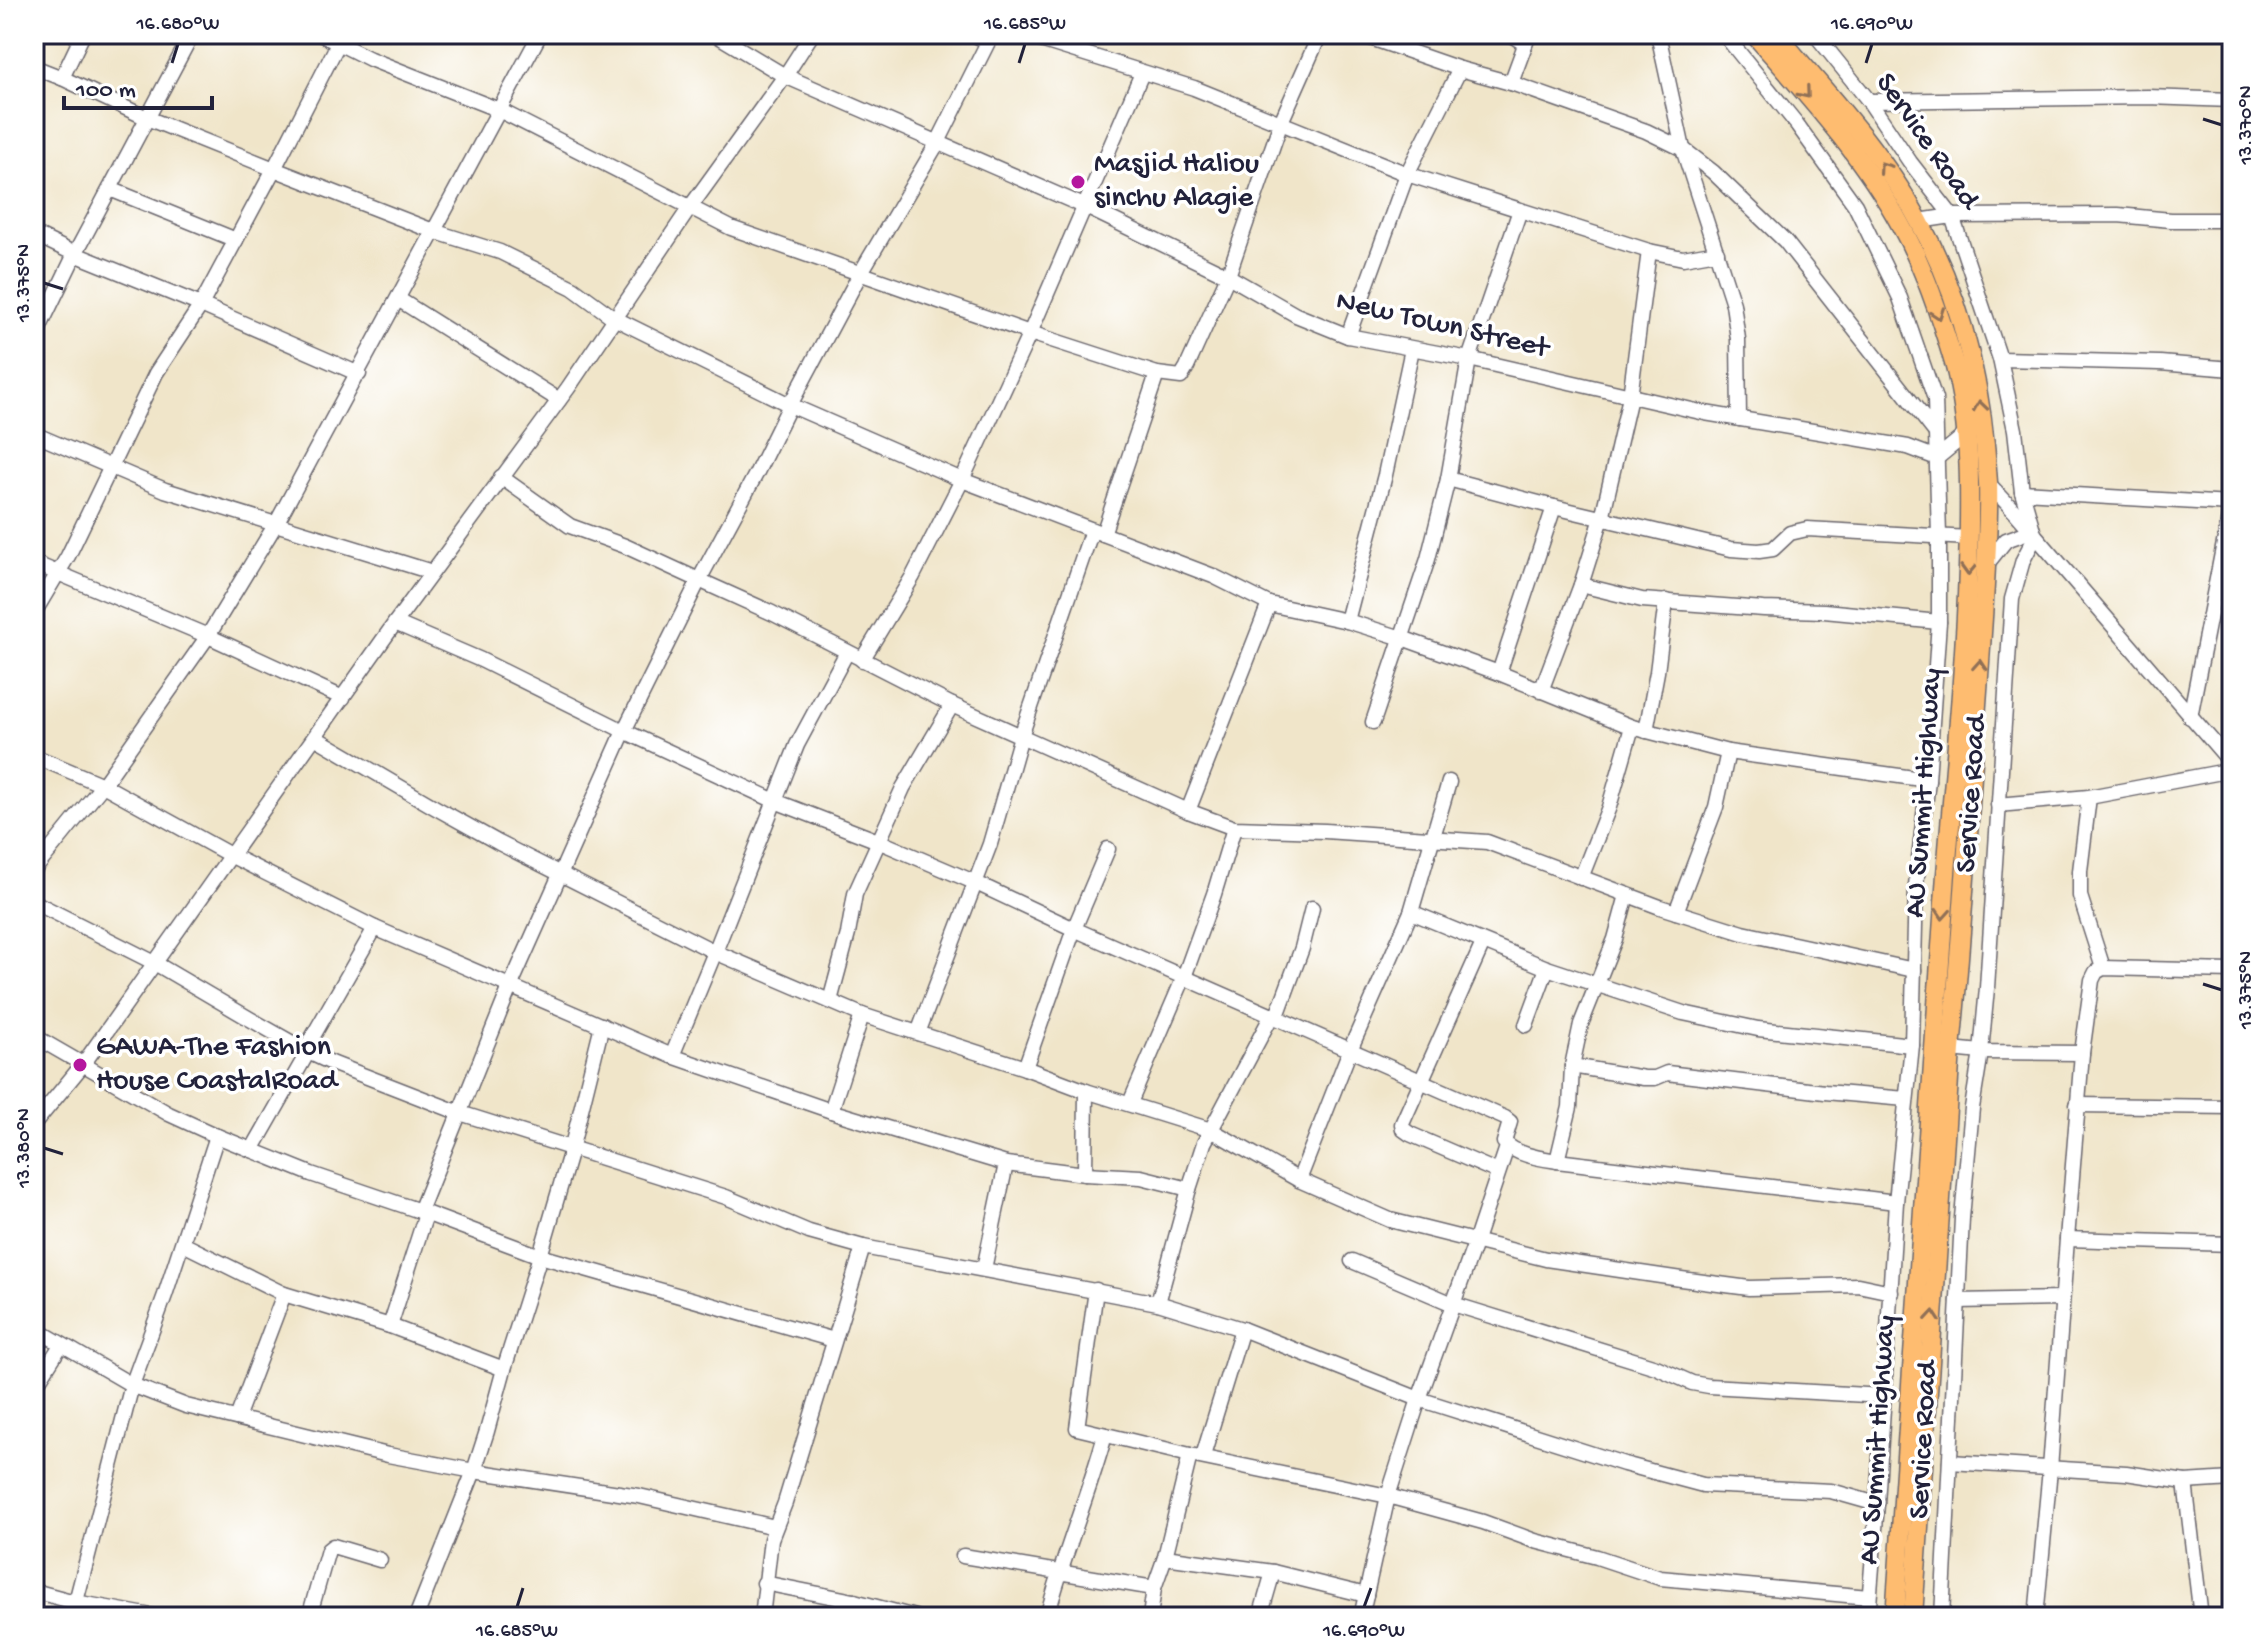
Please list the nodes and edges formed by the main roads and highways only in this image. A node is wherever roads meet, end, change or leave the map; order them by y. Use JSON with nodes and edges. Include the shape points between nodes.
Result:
{"nodes":[{"id":1,"x":1754,"y":34,"type":"edge"},
{"id":2,"x":1776,"y":34,"type":"edge"},
{"id":3,"x":1895,"y":1617,"type":"edge"},
{"id":4,"x":1913,"y":1617,"type":"edge"}],
"edges":[{"from":1,"to":3,"type":"main road","name":"AU Summit Highway","one_way":true,"via":[[1832,126],[1900,224],[1940,318],[1966,434],[1966,620]]},
{"from":4,"to":2,"type":"main road","name":"AU Summit Highway","one_way":true,"via":[[1986,566],[1984,433],[1957,312],[1919,221],[1848,118]]}]}
